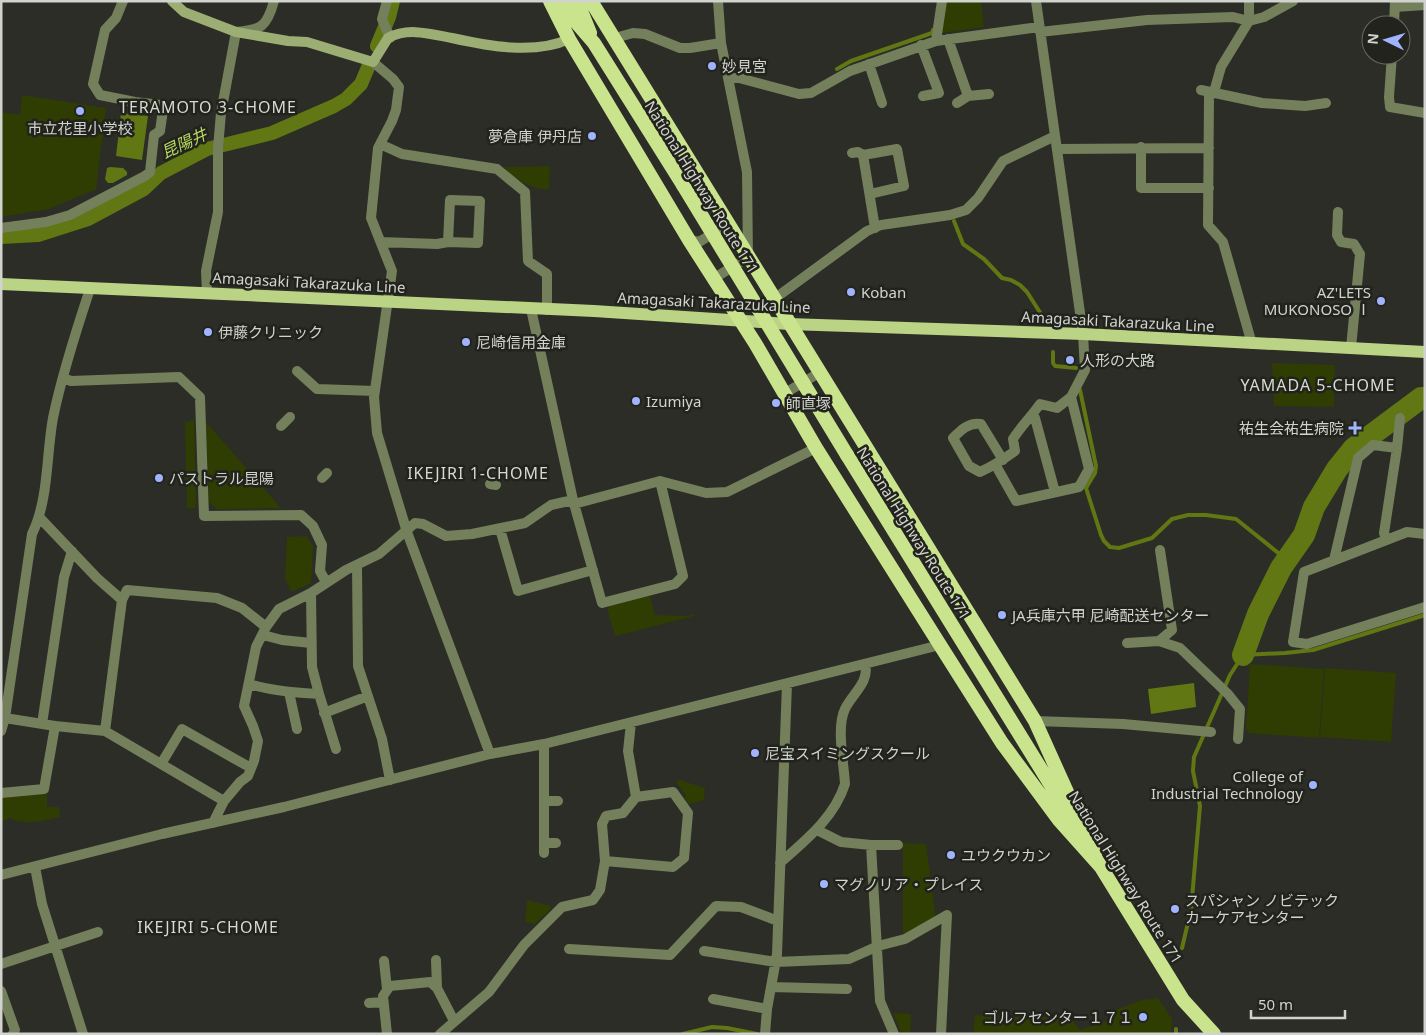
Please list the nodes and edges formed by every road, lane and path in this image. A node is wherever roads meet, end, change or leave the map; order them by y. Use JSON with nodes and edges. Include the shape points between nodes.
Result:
{"nodes":[{"id":1,"x":123,"y":1,"type":"edge"},
{"id":2,"x":172,"y":1,"type":"edge"},
{"id":3,"x":274,"y":1,"type":"edge"},
{"id":4,"x":387,"y":1,"type":"edge"},
{"id":5,"x":550,"y":1,"type":"edge"},
{"id":6,"x":562,"y":1,"type":"edge"},
{"id":7,"x":576,"y":1,"type":"edge"},
{"id":8,"x":591,"y":1,"type":"edge"},
{"id":9,"x":718,"y":1,"type":"edge"},
{"id":10,"x":942,"y":1,"type":"edge"},
{"id":11,"x":1036,"y":1,"type":"edge"},
{"id":12,"x":1249,"y":1,"type":"edge"},
{"id":13,"x":1293,"y":1,"type":"edge"},
{"id":14,"x":1395,"y":4,"type":"edge"},
{"id":15,"x":1425,"y":5,"type":"edge"},
{"id":16,"x":1249,"y":21,"type":"junction"},
{"id":17,"x":1040,"y":29,"type":"junction"},
{"id":18,"x":236,"y":32,"type":"junction"},
{"id":19,"x":388,"y":35,"type":"junction"},
{"id":20,"x":615,"y":38,"type":"junction"},
{"id":21,"x":948,"y":39,"type":"junction"},
{"id":22,"x":569,"y":40,"type":"junction"},
{"id":23,"x":936,"y":41,"type":"junction"},
{"id":24,"x":594,"y":43,"type":"junction"},
{"id":25,"x":721,"y":43,"type":"junction"},
{"id":26,"x":922,"y":45,"type":"junction"},
{"id":27,"x":373,"y":62,"type":"junction"},
{"id":28,"x":869,"y":64,"type":"junction"},
{"id":29,"x":1391,"y":65,"type":"edge"},
{"id":30,"x":729,"y":78,"type":"junction"},
{"id":31,"x":1200,"y":90,"type":"dead end"},
{"id":32,"x":1214,"y":92,"type":"junction"},
{"id":33,"x":989,"y":94,"type":"dead end"},
{"id":34,"x":923,"y":96,"type":"dead end"},
{"id":35,"x":968,"y":96,"type":"junction"},
{"id":36,"x":882,"y":103,"type":"dead end"},
{"id":37,"x":957,"y":103,"type":"dead end"},
{"id":38,"x":1324,"y":107,"type":"dead end"},
{"id":39,"x":1425,"y":113,"type":"edge"},
{"id":40,"x":1055,"y":136,"type":"junction"},
{"id":41,"x":380,"y":144,"type":"junction"},
{"id":42,"x":1141,"y":147,"type":"junction"},
{"id":43,"x":1056,"y":148,"type":"junction"},
{"id":44,"x":1209,"y":148,"type":"junction"},
{"id":45,"x":852,"y":153,"type":"dead end"},
{"id":46,"x":863,"y":155,"type":"junction"},
{"id":47,"x":1209,"y":188,"type":"junction"},
{"id":48,"x":870,"y":194,"type":"junction"},
{"id":49,"x":1338,"y":212,"type":"dead end"},
{"id":50,"x":724,"y":217,"type":"junction"},
{"id":51,"x":1,"y":228,"type":"edge"},
{"id":52,"x":875,"y":228,"type":"junction"},
{"id":53,"x":689,"y":240,"type":"junction"},
{"id":54,"x":381,"y":242,"type":"junction"},
{"id":55,"x":448,"y":242,"type":"junction"},
{"id":56,"x":748,"y":257,"type":"junction"},
{"id":57,"x":713,"y":279,"type":"junction"},
{"id":58,"x":1,"y":284,"type":"edge"},
{"id":59,"x":90,"y":289,"type":"junction"},
{"id":60,"x":207,"y":293,"type":"junction"},
{"id":61,"x":774,"y":299,"type":"junction"},
{"id":62,"x":387,"y":302,"type":"junction"},
{"id":63,"x":531,"y":309,"type":"junction"},
{"id":64,"x":547,"y":310,"type":"junction"},
{"id":65,"x":740,"y":320,"type":"junction"},
{"id":66,"x":789,"y":324,"type":"junction"},
{"id":67,"x":1083,"y":334,"type":"junction"},
{"id":68,"x":1252,"y":344,"type":"junction"},
{"id":69,"x":1351,"y":348,"type":"junction"},
{"id":70,"x":1425,"y":352,"type":"edge"},
{"id":71,"x":297,"y":371,"type":"dead end"},
{"id":72,"x":819,"y":373,"type":"junction"},
{"id":73,"x":63,"y":378,"type":"junction"},
{"id":74,"x":375,"y":391,"type":"junction"},
{"id":75,"x":785,"y":392,"type":"junction"},
{"id":76,"x":1071,"y":397,"type":"junction"},
{"id":77,"x":1033,"y":415,"type":"junction"},
{"id":78,"x":290,"y":417,"type":"dead end"},
{"id":79,"x":1400,"y":418,"type":"dead end"},
{"id":80,"x":281,"y":426,"type":"dead end"},
{"id":81,"x":816,"y":448,"type":"junction"},
{"id":82,"x":1397,"y":448,"type":"junction"},
{"id":83,"x":999,"y":462,"type":"junction"},
{"id":84,"x":660,"y":481,"type":"junction"},
{"id":85,"x":1055,"y":492,"type":"junction"},
{"id":86,"x":574,"y":502,"type":"junction"},
{"id":87,"x":40,"y":518,"type":"junction"},
{"id":88,"x":500,"y":530,"type":"junction"},
{"id":89,"x":406,"y":532,"type":"junction"},
{"id":90,"x":1425,"y":534,"type":"edge"},
{"id":91,"x":1386,"y":540,"type":"junction"},
{"id":92,"x":72,"y":550,"type":"junction"},
{"id":93,"x":1160,"y":550,"type":"dead end"},
{"id":94,"x":1334,"y":560,"type":"junction"},
{"id":95,"x":357,"y":565,"type":"junction"},
{"id":96,"x":593,"y":570,"type":"junction"},
{"id":97,"x":326,"y":582,"type":"junction"},
{"id":98,"x":311,"y":593,"type":"junction"},
{"id":99,"x":122,"y":600,"type":"junction"},
{"id":100,"x":1425,"y":607,"type":"edge"},
{"id":101,"x":264,"y":631,"type":"junction"},
{"id":102,"x":1159,"y":641,"type":"junction"},
{"id":103,"x":311,"y":643,"type":"junction"},
{"id":104,"x":1127,"y":643,"type":"dead end"},
{"id":105,"x":940,"y":645,"type":"junction"},
{"id":106,"x":866,"y":664,"type":"junction"},
{"id":107,"x":249,"y":684,"type":"junction"},
{"id":108,"x":787,"y":684,"type":"junction"},
{"id":109,"x":289,"y":692,"type":"junction"},
{"id":110,"x":319,"y":694,"type":"junction"},
{"id":111,"x":368,"y":696,"type":"junction"},
{"id":112,"x":324,"y":713,"type":"junction"},
{"id":113,"x":5,"y":718,"type":"junction"},
{"id":114,"x":1035,"y":721,"type":"junction"},
{"id":115,"x":631,"y":722,"type":"junction"},
{"id":116,"x":42,"y":724,"type":"junction"},
{"id":117,"x":55,"y":726,"type":"junction"},
{"id":118,"x":297,"y":730,"type":"dead end"},
{"id":119,"x":1,"y":731,"type":"edge"},
{"id":120,"x":105,"y":731,"type":"junction"},
{"id":121,"x":1205,"y":731,"type":"dead end"},
{"id":122,"x":1238,"y":738,"type":"dead end"},
{"id":123,"x":544,"y":744,"type":"junction"},
{"id":124,"x":336,"y":749,"type":"dead end"},
{"id":125,"x":490,"y":754,"type":"junction"},
{"id":126,"x":161,"y":764,"type":"junction"},
{"id":127,"x":251,"y":768,"type":"junction"},
{"id":128,"x":390,"y":780,"type":"junction"},
{"id":129,"x":1,"y":793,"type":"edge"},
{"id":130,"x":636,"y":797,"type":"junction"},
{"id":131,"x":558,"y":800,"type":"dead end"},
{"id":132,"x":224,"y":801,"type":"junction"},
{"id":133,"x":544,"y":801,"type":"junction"},
{"id":134,"x":213,"y":823,"type":"junction"},
{"id":135,"x":817,"y":830,"type":"junction"},
{"id":136,"x":556,"y":843,"type":"dead end"},
{"id":137,"x":871,"y":845,"type":"junction"},
{"id":138,"x":898,"y":845,"type":"dead end"},
{"id":139,"x":605,"y":861,"type":"junction"},
{"id":140,"x":780,"y":863,"type":"junction"},
{"id":141,"x":35,"y":867,"type":"junction"},
{"id":142,"x":1101,"y":867,"type":"junction"},
{"id":143,"x":1,"y":875,"type":"edge"},
{"id":144,"x":778,"y":921,"type":"junction"},
{"id":145,"x":98,"y":932,"type":"dead end"},
{"id":146,"x":55,"y":946,"type":"junction"},
{"id":147,"x":878,"y":946,"type":"junction"},
{"id":148,"x":569,"y":949,"type":"dead end"},
{"id":149,"x":704,"y":951,"type":"dead end"},
{"id":150,"x":436,"y":960,"type":"dead end"},
{"id":151,"x":384,"y":961,"type":"dead end"},
{"id":152,"x":776,"y":962,"type":"junction"},
{"id":153,"x":1,"y":964,"type":"edge"},
{"id":154,"x":771,"y":987,"type":"junction"},
{"id":155,"x":438,"y":988,"type":"junction"},
{"id":156,"x":387,"y":989,"type":"junction"},
{"id":157,"x":848,"y":989,"type":"dead end"},
{"id":158,"x":1,"y":991,"type":"edge"},
{"id":159,"x":713,"y":999,"type":"dead end"},
{"id":160,"x":383,"y":1002,"type":"junction"},
{"id":161,"x":370,"y":1004,"type":"dead end"},
{"id":162,"x":767,"y":1009,"type":"junction"},
{"id":163,"x":454,"y":1021,"type":"junction"},
{"id":164,"x":13,"y":1034,"type":"edge"},
{"id":165,"x":83,"y":1034,"type":"edge"},
{"id":166,"x":387,"y":1034,"type":"edge"},
{"id":167,"x":440,"y":1034,"type":"edge"},
{"id":168,"x":766,"y":1034,"type":"edge"},
{"id":169,"x":894,"y":1034,"type":"edge"},
{"id":170,"x":941,"y":1034,"type":"edge"},
{"id":171,"x":1214,"y":1034,"type":"edge"}],
"edges":[{"from":1,"to":51,"type":"street","via":[[116,18],[105,30],[93,84],[100,94],[161,105],[160,131],[154,135],[150,172],[70,215]]},
{"from":2,"to":18,"type":"main road","via":[[184,12]]},
{"from":3,"to":18,"type":"street","via":[[264,25],[255,30]]},
{"from":4,"to":19,"type":"street","via":[[383,22]]},
{"from":5,"to":22,"type":"highway"},
{"from":6,"to":24,"type":"highway","name":"National Highway Route 171"},
{"from":7,"to":24,"type":"highway","name":"National Highway Route 171"},
{"from":8,"to":20,"type":"highway"},
{"from":9,"to":25,"type":"street"},
{"from":10,"to":23,"type":"street"},
{"from":11,"to":17,"type":"street"},
{"from":12,"to":16,"type":"street"},
{"from":13,"to":16,"type":"street","via":[[1264,17]]},
{"from":14,"to":15,"type":"street"},
{"from":16,"to":17,"type":"street","via":[[1233,17],[1147,20]]},
{"from":16,"to":32,"type":"street","via":[[1221,67]]},
{"from":17,"to":21,"type":"street"},
{"from":17,"to":40,"type":"street"},
{"from":18,"to":27,"type":"main road","via":[[307,42]]},
{"from":18,"to":60,"type":"street","via":[[221,113],[218,212],[206,271]]},
{"from":19,"to":22,"type":"main road","via":[[425,32],[506,47],[534,48]]},
{"from":19,"to":27,"type":"main road"},
{"from":20,"to":25,"type":"street","via":[[632,33],[645,34],[680,48]]},
{"from":20,"to":50,"type":"highway"},
{"from":21,"to":23,"type":"street"},
{"from":21,"to":35,"type":"street"},
{"from":22,"to":53,"type":"highway"},
{"from":23,"to":26,"type":"street"},
{"from":24,"to":142,"type":"highway","name":"National Highway Route 171","bridge":true},
{"from":25,"to":30,"type":"street"},
{"from":26,"to":28,"type":"street"},
{"from":26,"to":34,"type":"street","via":[[939,93]]},
{"from":27,"to":41,"type":"street","via":[[399,87],[396,110]]},
{"from":28,"to":30,"type":"street","via":[[811,93],[799,94]]},
{"from":28,"to":36,"type":"street"},
{"from":29,"to":39,"type":"street","via":[[1390,107]]},
{"from":30,"to":56,"type":"street","via":[[747,172]]},
{"from":31,"to":32,"type":"street"},
{"from":32,"to":38,"type":"street","via":[[1292,108]]},
{"from":32,"to":44,"type":"street","via":[[1209,97]]},
{"from":33,"to":35,"type":"street"},
{"from":35,"to":37,"type":"street"},
{"from":40,"to":43,"type":"street"},
{"from":40,"to":52,"type":"street","via":[[1003,161],[966,210],[950,216]]},
{"from":41,"to":54,"type":"street","via":[[371,218]]},
{"from":41,"to":64,"type":"street","via":[[402,154],[497,170],[525,192],[528,261],[547,274]]},
{"from":42,"to":43,"type":"street"},
{"from":42,"to":44,"type":"street"},
{"from":42,"to":47,"type":"street","via":[[1141,188]]},
{"from":43,"to":67,"type":"street"},
{"from":44,"to":47,"type":"street"},
{"from":45,"to":46,"type":"street"},
{"from":46,"to":48,"type":"street"},
{"from":46,"to":48,"type":"street","via":[[897,148],[904,186]]},
{"from":47,"to":68,"type":"street","via":[[1208,225],[1223,242]]},
{"from":48,"to":52,"type":"street"},
{"from":49,"to":69,"type":"street","via":[[1337,235],[1341,242],[1354,244],[1360,254]]},
{"from":50,"to":53,"type":"street","via":[[723,227],[699,242]]},
{"from":50,"to":56,"type":"highway"},
{"from":52,"to":61,"type":"street"},
{"from":53,"to":57,"type":"highway"},
{"from":54,"to":55,"type":"street"},
{"from":54,"to":62,"type":"street","via":[[392,271]]},
{"from":55,"to":55,"type":"street","via":[[450,200],[480,201],[478,243]]},
{"from":56,"to":57,"type":"street"},
{"from":56,"to":61,"type":"highway"},
{"from":57,"to":65,"type":"highway"},
{"from":58,"to":59,"type":"main road","name":"Amagasaki Takarazuka Line"},
{"from":59,"to":60,"type":"main road","name":"Amagasaki Takarazuka Line"},
{"from":59,"to":73,"type":"street"},
{"from":60,"to":62,"type":"main road","name":"Amagasaki Takarazuka Line"},
{"from":61,"to":66,"type":"highway"},
{"from":62,"to":63,"type":"main road","name":"Amagasaki Takarazuka Line"},
{"from":62,"to":74,"type":"street"},
{"from":63,"to":64,"type":"main road","name":"Amagasaki Takarazuka Line"},
{"from":63,"to":86,"type":"street"},
{"from":64,"to":65,"type":"main road","name":"Amagasaki Takarazuka Line"},
{"from":65,"to":66,"type":"main road","name":"Amagasaki Takarazuka Line"},
{"from":65,"to":75,"type":"highway"},
{"from":66,"to":67,"type":"main road","name":"Amagasaki Takarazuka Line"},
{"from":66,"to":72,"type":"highway"},
{"from":67,"to":68,"type":"main road","name":"Amagasaki Takarazuka Line"},
{"from":67,"to":76,"type":"street","via":[[1085,370]]},
{"from":68,"to":69,"type":"main road","name":"Amagasaki Takarazuka Line"},
{"from":69,"to":70,"type":"main road","name":"Amagasaki Takarazuka Line"},
{"from":71,"to":74,"type":"street","via":[[317,389]]},
{"from":72,"to":75,"type":"street"},
{"from":72,"to":114,"type":"highway"},
{"from":73,"to":87,"type":"street","via":[[53,420]]},
{"from":73,"to":97,"type":"street","via":[[71,381],[179,377],[200,397],[204,516],[301,514],[313,526],[322,545],[320,571]]},
{"from":74,"to":89,"type":"street","via":[[377,433]]},
{"from":75,"to":81,"type":"highway"},
{"from":76,"to":77,"type":"street","via":[[1057,408],[1040,404]]},
{"from":76,"to":85,"type":"street","via":[[1088,469],[1079,487]]},
{"from":77,"to":83,"type":"street","via":[[1022,424],[1013,439],[1016,450]]},
{"from":77,"to":85,"type":"street"},
{"from":78,"to":80,"type":"street"},
{"from":79,"to":82,"type":"street"},
{"from":81,"to":84,"type":"street","via":[[727,492],[706,492]]},
{"from":81,"to":105,"type":"highway"},
{"from":82,"to":91,"type":"street","via":[[1384,533]]},
{"from":82,"to":94,"type":"street","via":[[1373,445],[1358,458]]},
{"from":83,"to":83,"type":"street","via":[[980,472],[969,466],[953,438],[961,430],[975,423],[981,424]]},
{"from":83,"to":85,"type":"street","via":[[1016,501]]},
{"from":84,"to":86,"type":"street"},
{"from":84,"to":96,"type":"street","via":[[683,576],[675,584],[602,603]]},
{"from":86,"to":88,"type":"street","via":[[551,506],[525,523]]},
{"from":86,"to":96,"type":"street"},
{"from":87,"to":92,"type":"street"},
{"from":87,"to":113,"type":"street","via":[[32,534]]},
{"from":88,"to":89,"type":"street","via":[[446,536],[417,522]]},
{"from":88,"to":96,"type":"street","via":[[518,591]]},
{"from":89,"to":95,"type":"street","via":[[380,554]]},
{"from":89,"to":125,"type":"street"},
{"from":90,"to":91,"type":"street","via":[[1407,532]]},
{"from":91,"to":94,"type":"street"},
{"from":92,"to":99,"type":"street"},
{"from":92,"to":116,"type":"street","via":[[64,578]]},
{"from":93,"to":102,"type":"street","via":[[1172,630]]},
{"from":94,"to":100,"type":"street","via":[[1304,572],[1292,642],[1307,644]]},
{"from":95,"to":97,"type":"street"},
{"from":95,"to":111,"type":"street","via":[[358,666]]},
{"from":97,"to":98,"type":"street"},
{"from":98,"to":101,"type":"street","via":[[279,609]]},
{"from":98,"to":103,"type":"street"},
{"from":99,"to":101,"type":"street","via":[[128,590],[217,598],[242,608]]},
{"from":99,"to":120,"type":"street"},
{"from":101,"to":103,"type":"street","via":[[282,640]]},
{"from":101,"to":107,"type":"street","via":[[256,647]]},
{"from":102,"to":104,"type":"street"},
{"from":102,"to":122,"type":"street","via":[[1180,648],[1228,694],[1240,709]]},
{"from":103,"to":110,"type":"street","via":[[312,667]]},
{"from":105,"to":106,"type":"street"},
{"from":105,"to":142,"type":"highway","via":[[1002,743],[1059,820]]},
{"from":106,"to":108,"type":"street"},
{"from":106,"to":135,"type":"street","via":[[865,679],[842,718],[845,784],[831,812]]},
{"from":107,"to":109,"type":"street"},
{"from":107,"to":127,"type":"street","via":[[244,706],[258,741]]},
{"from":108,"to":115,"type":"street"},
{"from":108,"to":140,"type":"street"},
{"from":109,"to":110,"type":"street"},
{"from":109,"to":118,"type":"street"},
{"from":110,"to":112,"type":"street"},
{"from":111,"to":112,"type":"street"},
{"from":111,"to":128,"type":"street","via":[[382,739]]},
{"from":112,"to":124,"type":"street"},
{"from":113,"to":116,"type":"street"},
{"from":113,"to":119,"type":"street"},
{"from":114,"to":121,"type":"street"},
{"from":114,"to":142,"type":"highway"},
{"from":115,"to":123,"type":"street"},
{"from":115,"to":130,"type":"street","via":[[628,751]]},
{"from":116,"to":117,"type":"street"},
{"from":117,"to":120,"type":"street"},
{"from":117,"to":129,"type":"street","via":[[44,789]]},
{"from":120,"to":126,"type":"street"},
{"from":123,"to":125,"type":"street"},
{"from":123,"to":133,"type":"street"},
{"from":125,"to":128,"type":"street"},
{"from":126,"to":127,"type":"street","via":[[182,729]]},
{"from":126,"to":132,"type":"street"},
{"from":127,"to":132,"type":"street","via":[[248,776]]},
{"from":128,"to":134,"type":"street"},
{"from":130,"to":139,"type":"street","via":[[623,813],[606,816],[602,824]]},
{"from":130,"to":139,"type":"street","via":[[673,792],[688,813],[684,858],[673,867]]},
{"from":131,"to":133,"type":"street"},
{"from":132,"to":134,"type":"street"},
{"from":133,"to":136,"type":"street","via":[[544,848]]},
{"from":134,"to":141,"type":"street"},
{"from":135,"to":137,"type":"street","via":[[841,842]]},
{"from":135,"to":140,"type":"street"},
{"from":137,"to":138,"type":"street"},
{"from":137,"to":147,"type":"street"},
{"from":139,"to":163,"type":"street","via":[[600,890],[593,900],[562,907],[524,945],[489,992]]},
{"from":140,"to":144,"type":"street"},
{"from":141,"to":143,"type":"street"},
{"from":141,"to":146,"type":"street"},
{"from":142,"to":171,"type":"highway","name":"National Highway Route 171","via":[[1183,1000]]},
{"from":144,"to":148,"type":"street","via":[[741,907],[716,906],[670,955]]},
{"from":144,"to":152,"type":"street"},
{"from":145,"to":146,"type":"street"},
{"from":146,"to":153,"type":"street"},
{"from":146,"to":165,"type":"street"},
{"from":147,"to":152,"type":"street","via":[[849,959]]},
{"from":147,"to":169,"type":"street","via":[[880,1001]]},
{"from":147,"to":170,"type":"street","via":[[905,939],[947,915]]},
{"from":149,"to":152,"type":"street"},
{"from":150,"to":155,"type":"street"},
{"from":151,"to":156,"type":"street"},
{"from":152,"to":154,"type":"street"},
{"from":154,"to":157,"type":"street"},
{"from":154,"to":162,"type":"street"},
{"from":155,"to":156,"type":"street","via":[[430,982]]},
{"from":155,"to":163,"type":"street"},
{"from":156,"to":160,"type":"street"},
{"from":158,"to":164,"type":"street","via":[[15,1030]]},
{"from":159,"to":162,"type":"street"},
{"from":160,"to":161,"type":"street"},
{"from":160,"to":166,"type":"street"},
{"from":162,"to":168,"type":"street"},
{"from":163,"to":167,"type":"street"}]}
